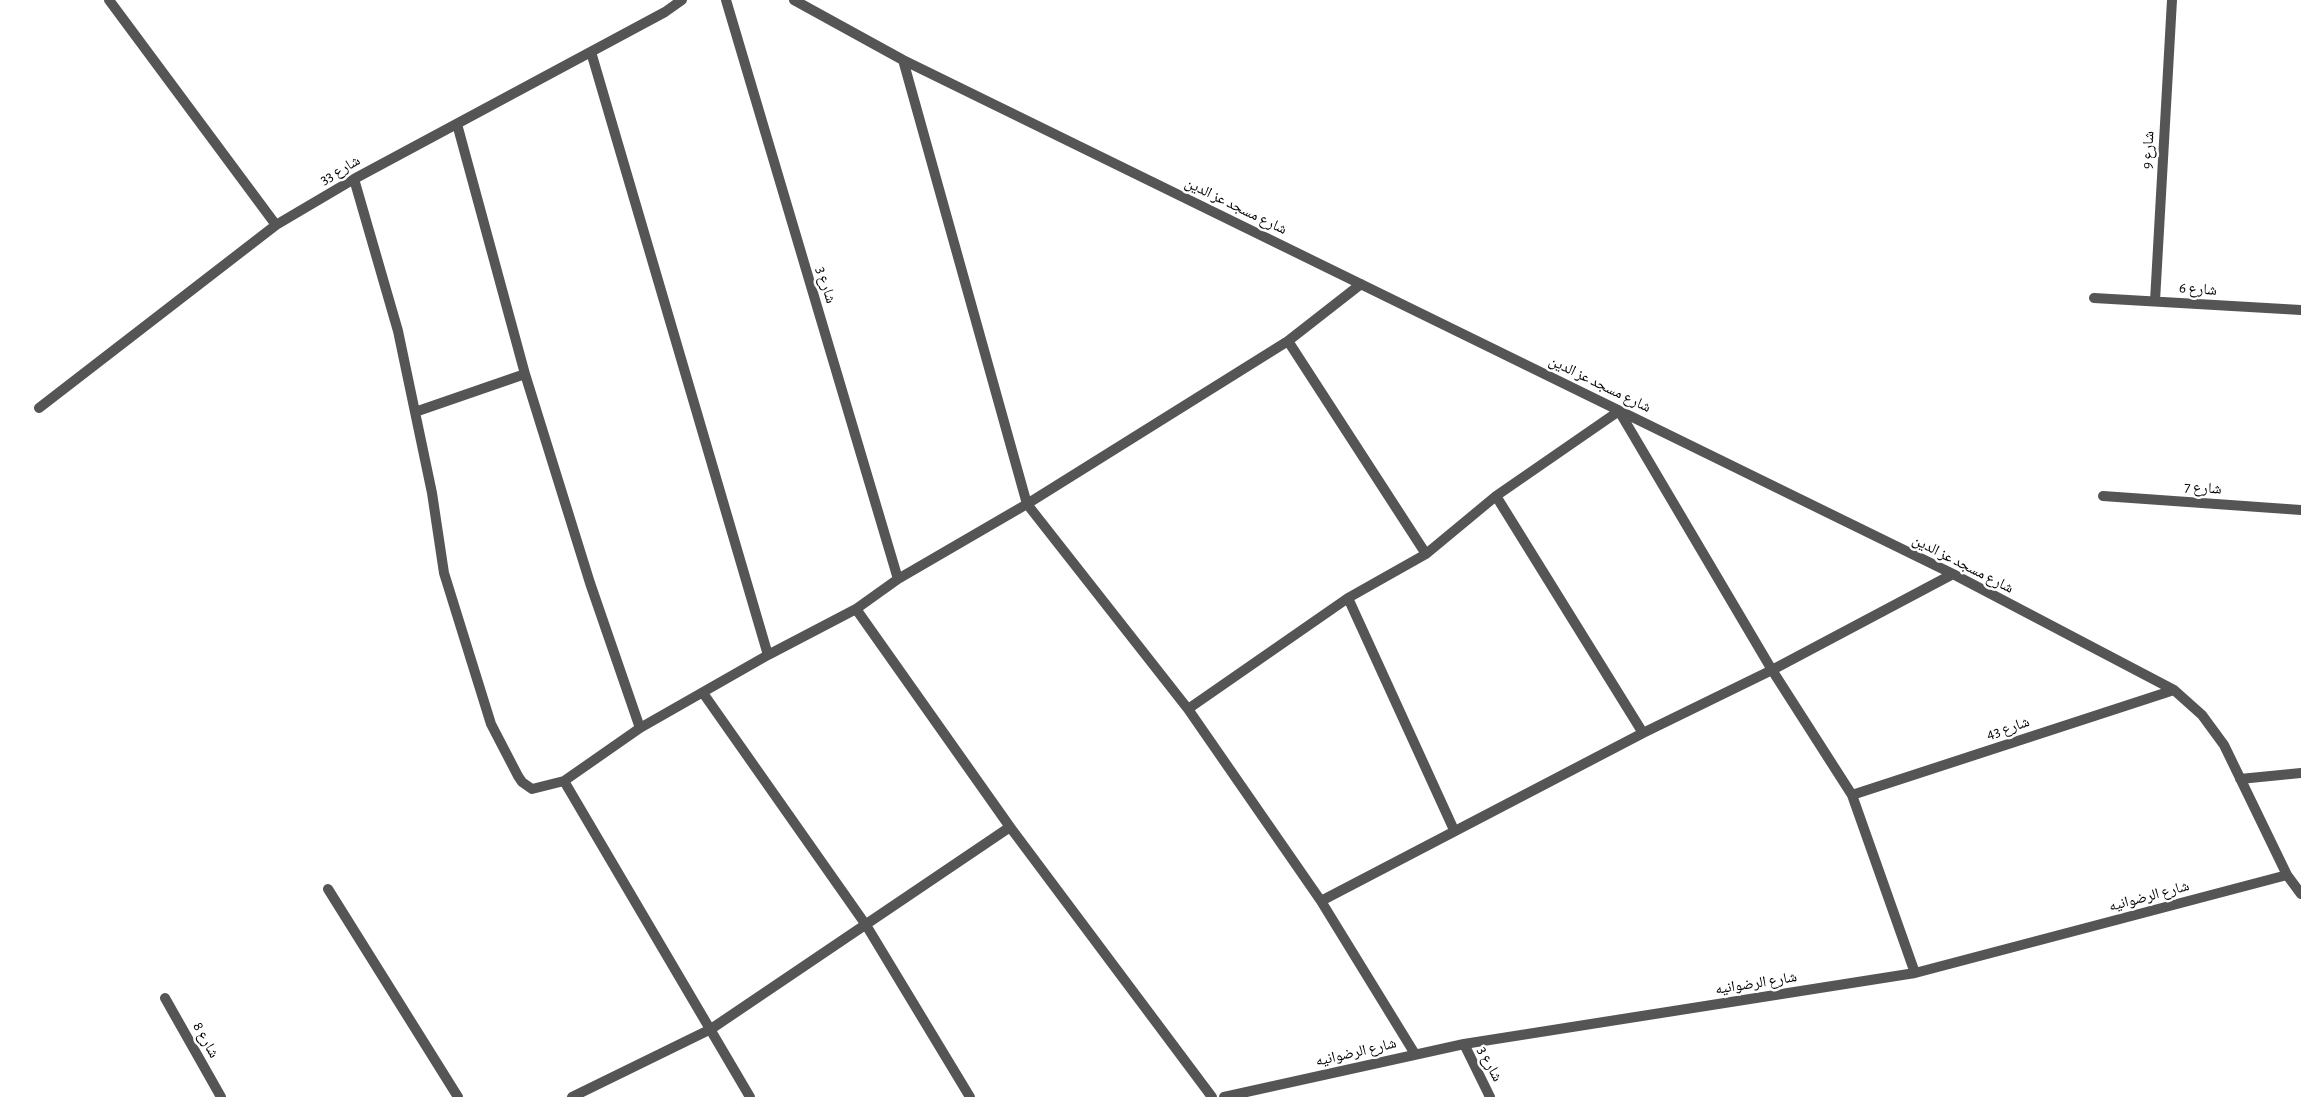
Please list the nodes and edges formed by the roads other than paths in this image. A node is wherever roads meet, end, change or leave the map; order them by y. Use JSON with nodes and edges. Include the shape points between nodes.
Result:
{"nodes":[{"id":1,"x":108,"y":0,"type":"edge"},
{"id":2,"x":682,"y":0,"type":"edge"},
{"id":3,"x":726,"y":0,"type":"edge"},
{"id":4,"x":794,"y":0,"type":"edge"},
{"id":5,"x":2172,"y":0,"type":"edge"},
{"id":6,"x":591,"y":52,"type":"junction"},
{"id":7,"x":903,"y":60,"type":"junction"},
{"id":8,"x":457,"y":124,"type":"junction"},
{"id":9,"x":354,"y":179,"type":"junction"},
{"id":10,"x":276,"y":225,"type":"junction"},
{"id":11,"x":1361,"y":284,"type":"junction"},
{"id":12,"x":2094,"y":298,"type":"dead end"},
{"id":13,"x":2155,"y":301,"type":"junction"},
{"id":14,"x":2301,"y":310,"type":"edge"},
{"id":15,"x":1288,"y":341,"type":"junction"},
{"id":16,"x":525,"y":374,"type":"junction"},
{"id":17,"x":38,"y":408,"type":"dead end"},
{"id":18,"x":1619,"y":410,"type":"junction"},
{"id":19,"x":415,"y":412,"type":"junction"},
{"id":20,"x":1496,"y":496,"type":"junction"},
{"id":21,"x":2103,"y":496,"type":"dead end"},
{"id":22,"x":1027,"y":504,"type":"junction"},
{"id":23,"x":2301,"y":510,"type":"edge"},
{"id":24,"x":1426,"y":554,"type":"junction"},
{"id":25,"x":1953,"y":574,"type":"junction"},
{"id":26,"x":898,"y":579,"type":"junction"},
{"id":27,"x":1348,"y":598,"type":"junction"},
{"id":28,"x":856,"y":609,"type":"junction"},
{"id":29,"x":768,"y":655,"type":"junction"},
{"id":30,"x":1772,"y":670,"type":"junction"},
{"id":31,"x":2174,"y":690,"type":"junction"},
{"id":32,"x":703,"y":693,"type":"junction"},
{"id":33,"x":1188,"y":709,"type":"junction"},
{"id":34,"x":640,"y":728,"type":"junction"},
{"id":35,"x":1643,"y":733,"type":"junction"},
{"id":36,"x":2301,"y":773,"type":"edge"},
{"id":37,"x":2240,"y":779,"type":"junction"},
{"id":38,"x":564,"y":781,"type":"junction"},
{"id":39,"x":1852,"y":795,"type":"junction"},
{"id":40,"x":1010,"y":827,"type":"junction"},
{"id":41,"x":1454,"y":830,"type":"junction"},
{"id":42,"x":2287,"y":875,"type":"junction"},
{"id":43,"x":328,"y":889,"type":"dead end"},
{"id":44,"x":2301,"y":894,"type":"edge"},
{"id":45,"x":1322,"y":901,"type":"junction"},
{"id":46,"x":866,"y":925,"type":"junction"},
{"id":47,"x":1915,"y":973,"type":"junction"},
{"id":48,"x":165,"y":998,"type":"dead end"},
{"id":49,"x":711,"y":1028,"type":"junction"},
{"id":50,"x":1464,"y":1044,"type":"junction"},
{"id":51,"x":1415,"y":1054,"type":"junction"},
{"id":52,"x":221,"y":1097,"type":"edge"},
{"id":53,"x":458,"y":1097,"type":"edge"},
{"id":54,"x":572,"y":1097,"type":"edge"},
{"id":55,"x":750,"y":1097,"type":"edge"},
{"id":56,"x":970,"y":1097,"type":"edge"},
{"id":57,"x":1212,"y":1097,"type":"edge"},
{"id":58,"x":1224,"y":1097,"type":"edge"},
{"id":59,"x":1490,"y":1097,"type":"edge"}],
"edges":[{"from":1,"to":10,"type":"street"},
{"from":2,"to":6,"type":"street","name":"شارع 33"},
{"from":3,"to":26,"type":"street","name":"شارع 3"},
{"from":4,"to":7,"type":"street","name":"شارع مسجد عز الدين"},
{"from":5,"to":13,"type":"street","name":"شارع 9"},
{"from":6,"to":8,"type":"street","name":"شارع 33"},
{"from":6,"to":29,"type":"street"},
{"from":7,"to":11,"type":"street","name":"شارع مسجد عز الدين"},
{"from":7,"to":22,"type":"street"},
{"from":8,"to":9,"type":"street","name":"شارع 33"},
{"from":8,"to":16,"type":"street"},
{"from":9,"to":10,"type":"street","name":"شارع 33"},
{"from":9,"to":19,"type":"street","via":[[398,331]]},
{"from":10,"to":17,"type":"street","name":"شارع 33"},
{"from":11,"to":15,"type":"street"},
{"from":11,"to":18,"type":"street","name":"شارع مسجد عز الدين"},
{"from":12,"to":13,"type":"street","name":"شارع 6"},
{"from":13,"to":14,"type":"street","name":"شارع 6"},
{"from":15,"to":22,"type":"street"},
{"from":15,"to":24,"type":"street"},
{"from":16,"to":19,"type":"street"},
{"from":16,"to":34,"type":"street","via":[[590,583]]},
{"from":18,"to":20,"type":"street"},
{"from":18,"to":25,"type":"street","name":"شارع مسجد عز الدين"},
{"from":18,"to":30,"type":"street"},
{"from":19,"to":38,"type":"street","via":[[444,573],[492,724],[518,776],[528,787],[538,789]]},
{"from":20,"to":24,"type":"street"},
{"from":20,"to":35,"type":"street"},
{"from":21,"to":23,"type":"street","name":"شارع 7"},
{"from":22,"to":26,"type":"street"},
{"from":22,"to":33,"type":"street"},
{"from":24,"to":27,"type":"street"},
{"from":25,"to":30,"type":"street"},
{"from":25,"to":31,"type":"street","name":"شارع مسجد عز الدين"},
{"from":26,"to":28,"type":"street"},
{"from":27,"to":33,"type":"street"},
{"from":27,"to":41,"type":"street"},
{"from":28,"to":29,"type":"street"},
{"from":28,"to":40,"type":"street"},
{"from":29,"to":32,"type":"street"},
{"from":30,"to":35,"type":"street"},
{"from":30,"to":39,"type":"street"},
{"from":31,"to":37,"type":"street","name":"شارع مسجد عز الدين","via":[[2202,715],[2224,745]]},
{"from":31,"to":39,"type":"street","name":"شارع 43"},
{"from":32,"to":34,"type":"street"},
{"from":32,"to":46,"type":"street"},
{"from":33,"to":45,"type":"street"},
{"from":34,"to":38,"type":"street"},
{"from":35,"to":41,"type":"street"},
{"from":36,"to":37,"type":"street"},
{"from":37,"to":42,"type":"street","name":"شارع مسجد عز الدين"},
{"from":38,"to":49,"type":"street"},
{"from":39,"to":47,"type":"street"},
{"from":40,"to":46,"type":"street"},
{"from":40,"to":57,"type":"street"},
{"from":41,"to":45,"type":"street"},
{"from":42,"to":44,"type":"street","name":"شارع مسجد عز الدين"},
{"from":42,"to":47,"type":"street","name":"شارع الرضوانيه"},
{"from":43,"to":53,"type":"street"},
{"from":45,"to":51,"type":"street"},
{"from":46,"to":49,"type":"street"},
{"from":46,"to":56,"type":"street"},
{"from":47,"to":50,"type":"street","name":"شارع الرضوانيه"},
{"from":48,"to":52,"type":"street","name":"شارع 8"},
{"from":49,"to":54,"type":"street"},
{"from":49,"to":55,"type":"street"},
{"from":50,"to":51,"type":"street","name":"شارع الرضوانيه"},
{"from":50,"to":59,"type":"street","name":"شارع 3"},
{"from":51,"to":58,"type":"street","name":"شارع الرضوانيه"}]}
